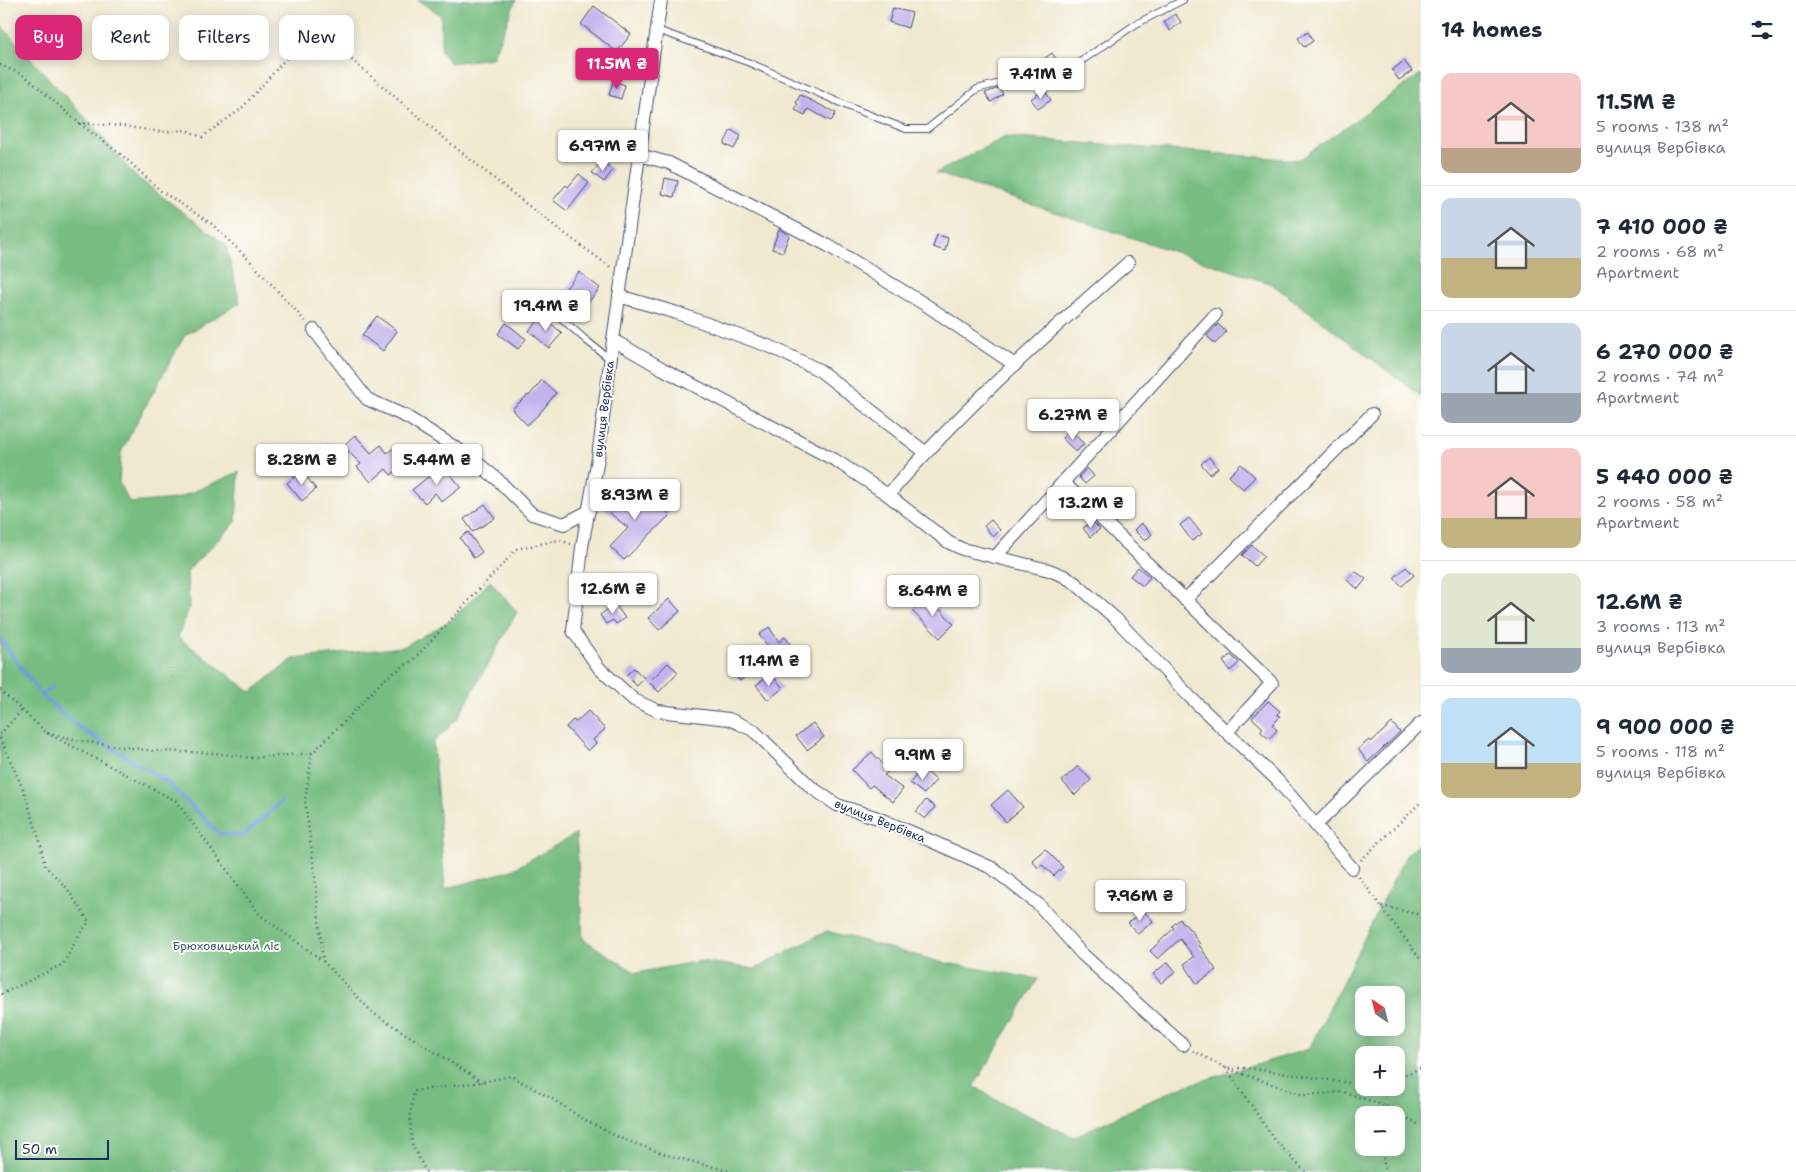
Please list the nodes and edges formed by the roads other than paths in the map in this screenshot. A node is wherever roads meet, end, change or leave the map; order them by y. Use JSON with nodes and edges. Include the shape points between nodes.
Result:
{"nodes":[{"id":1,"x":661,"y":0,"type":"edge"},
{"id":2,"x":1183,"y":0,"type":"edge"},
{"id":3,"x":657,"y":30,"type":"junction"},
{"id":4,"x":639,"y":154,"type":"junction"},
{"id":5,"x":1128,"y":263,"type":"dead end"},
{"id":6,"x":619,"y":296,"type":"junction"},
{"id":7,"x":546,"y":305,"type":"dead end"},
{"id":8,"x":1215,"y":314,"type":"dead end"},
{"id":9,"x":314,"y":330,"type":"road end"},
{"id":10,"x":613,"y":340,"type":"junction"},
{"id":11,"x":611,"y":360,"type":"junction"},
{"id":12,"x":1015,"y":365,"type":"junction"},
{"id":13,"x":1372,"y":414,"type":"dead end"},
{"id":14,"x":925,"y":452,"type":"junction"},
{"id":15,"x":1063,"y":482,"type":"junction"},
{"id":16,"x":888,"y":495,"type":"junction"},
{"id":17,"x":589,"y":511,"type":"junction"},
{"id":18,"x":995,"y":557,"type":"junction"},
{"id":19,"x":1185,"y":600,"type":"junction"},
{"id":20,"x":1421,"y":723,"type":"edge"},
{"id":21,"x":1227,"y":732,"type":"junction"},
{"id":22,"x":1316,"y":825,"type":"junction"},
{"id":23,"x":1352,"y":868,"type":"road end"},
{"id":24,"x":1183,"y":1045,"type":"road end"}],
"edges":[{"from":1,"to":3,"type":"street","name":"вулиця Вербівка"},
{"from":2,"to":3,"type":"lane","via":[[1136,24],[1062,74],[1030,75],[977,89],[927,129],[906,129],[750,63]]},
{"from":3,"to":4,"type":"street","name":"вулиця Вербівка"},
{"from":4,"to":6,"type":"street","name":"вулиця Вербівка"},
{"from":4,"to":12,"type":"street","via":[[669,163],[827,245],[926,305]]},
{"from":5,"to":12,"type":"street"},
{"from":6,"to":10,"type":"street","name":"вулиця Вербівка"},
{"from":6,"to":14,"type":"street","via":[[771,347],[818,370]]},
{"from":7,"to":11,"type":"lane"},
{"from":8,"to":15,"type":"street"},
{"from":9,"to":17,"type":"street","via":[[366,400],[407,417],[470,457],[532,514],[564,524]]},
{"from":10,"to":11,"type":"street","name":"вулиця Вербівка"},
{"from":10,"to":16,"type":"street","via":[[835,460]]},
{"from":11,"to":17,"type":"street","name":"вулиця Вербівка"},
{"from":12,"to":14,"type":"street"},
{"from":13,"to":19,"type":"street"},
{"from":14,"to":16,"type":"street"},
{"from":15,"to":18,"type":"street"},
{"from":15,"to":19,"type":"street"},
{"from":16,"to":18,"type":"street","via":[[948,542]]},
{"from":17,"to":24,"type":"street","name":"вулиця Вербівка","via":[[574,631],[598,668],[622,690],[634,700],[658,711],[729,719],[753,730],[811,787],[837,805],[875,817],[992,868],[1040,905],[1081,953]]},
{"from":18,"to":21,"type":"street","via":[[1049,570],[1075,583],[1115,618]]},
{"from":19,"to":21,"type":"street","via":[[1272,683]]},
{"from":20,"to":22,"type":"street"},
{"from":21,"to":22,"type":"street","via":[[1278,781]]},
{"from":22,"to":23,"type":"street"}]}
